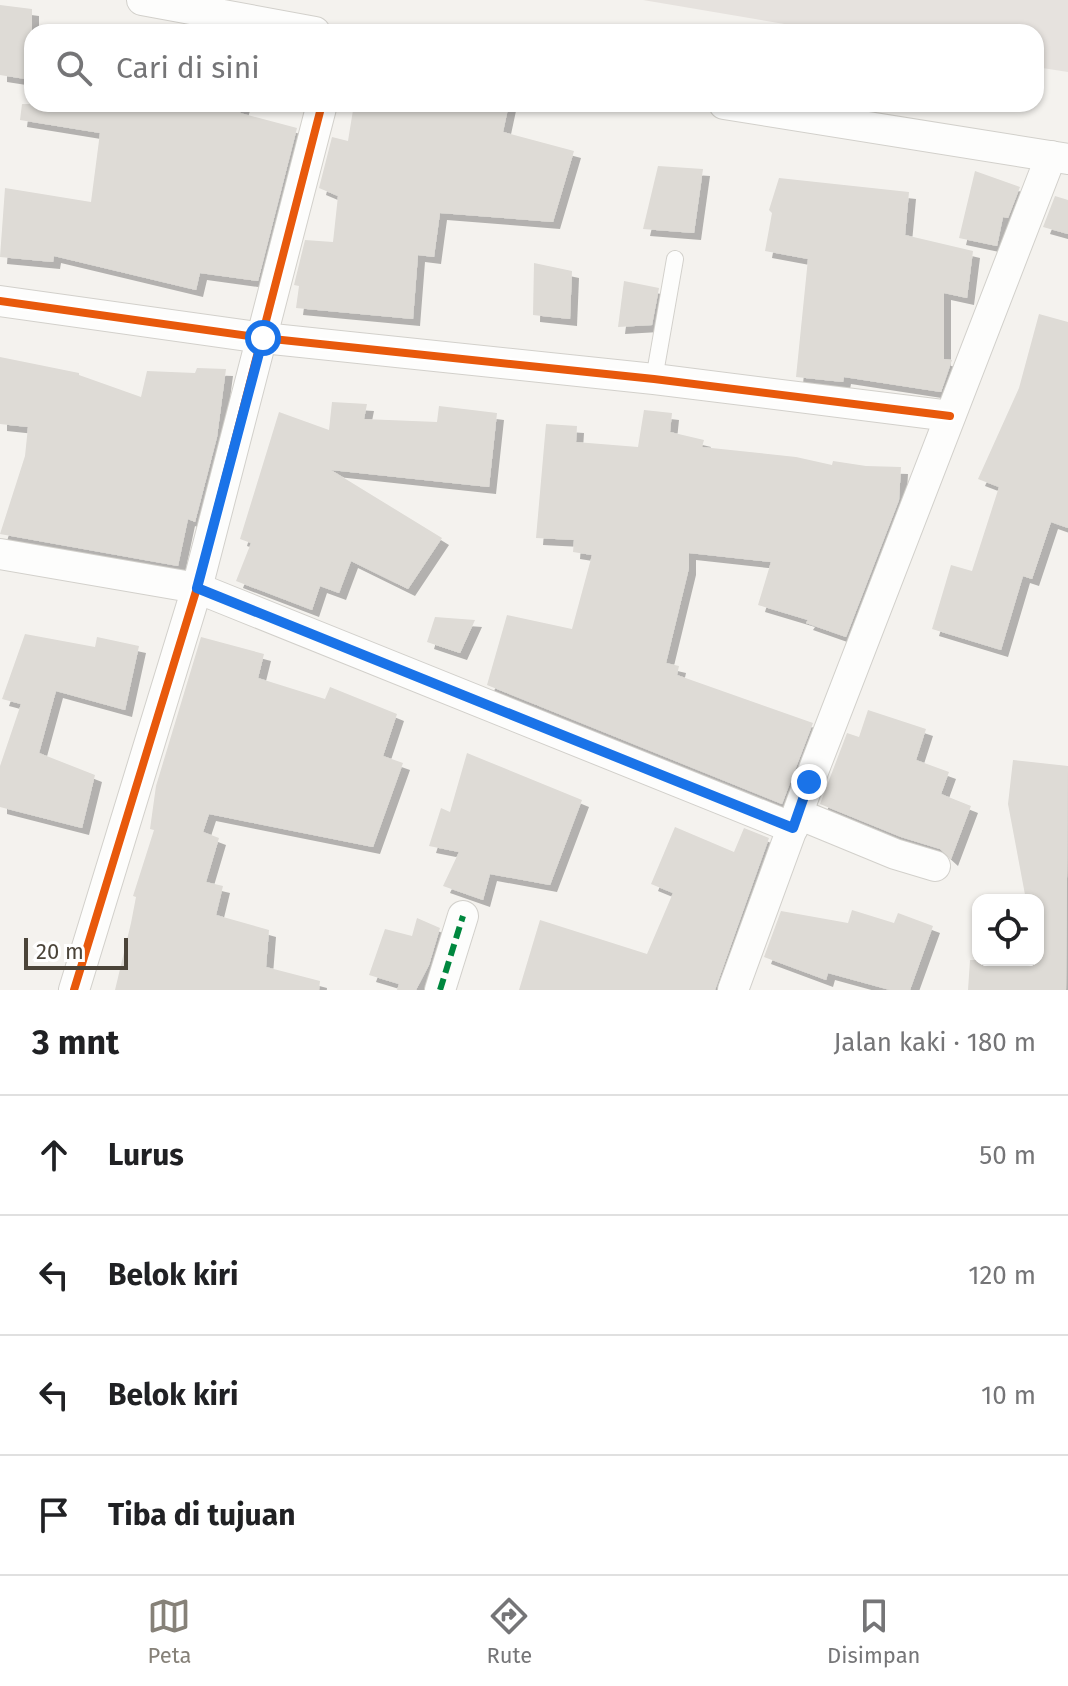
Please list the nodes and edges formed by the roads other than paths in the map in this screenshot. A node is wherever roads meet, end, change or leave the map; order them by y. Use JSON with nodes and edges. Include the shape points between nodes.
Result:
{"nodes":[{"id":1,"x":142,"y":0,"type":"edge"},
{"id":2,"x":272,"y":24,"type":"edge"},
{"id":3,"x":320,"y":112,"type":"edge"},
{"id":4,"x":774,"y":112,"type":"edge"},
{"id":5,"x":1060,"y":158,"type":"edge"},
{"id":6,"x":675,"y":259,"type":"dead end"},
{"id":7,"x":0,"y":301,"type":"edge"},
{"id":8,"x":263,"y":338,"type":"junction"},
{"id":9,"x":654,"y":379,"type":"junction"},
{"id":10,"x":950,"y":416,"type":"junction"},
{"id":11,"x":0,"y":554,"type":"edge"},
{"id":12,"x":197,"y":588,"type":"junction"},
{"id":13,"x":796,"y":821,"type":"junction"},
{"id":14,"x":935,"y":866,"type":"dead end"},
{"id":15,"x":463,"y":916,"type":"dead end"},
{"id":16,"x":74,"y":990,"type":"edge"},
{"id":17,"x":440,"y":990,"type":"edge"},
{"id":18,"x":733,"y":990,"type":"edge"}],
"edges":[{"from":1,"to":2,"type":"street"},
{"from":3,"to":8,"type":"street"},
{"from":4,"to":5,"type":"street"},
{"from":5,"to":10,"type":"street"},
{"from":6,"to":9,"type":"lane"},
{"from":7,"to":8,"type":"street"},
{"from":8,"to":9,"type":"street"},
{"from":8,"to":12,"type":"street"},
{"from":9,"to":10,"type":"street"},
{"from":10,"to":13,"type":"street"},
{"from":11,"to":12,"type":"street"},
{"from":12,"to":13,"type":"street"},
{"from":12,"to":16,"type":"street"},
{"from":13,"to":14,"type":"street"},
{"from":13,"to":18,"type":"street"},
{"from":15,"to":17,"type":"street"}]}
